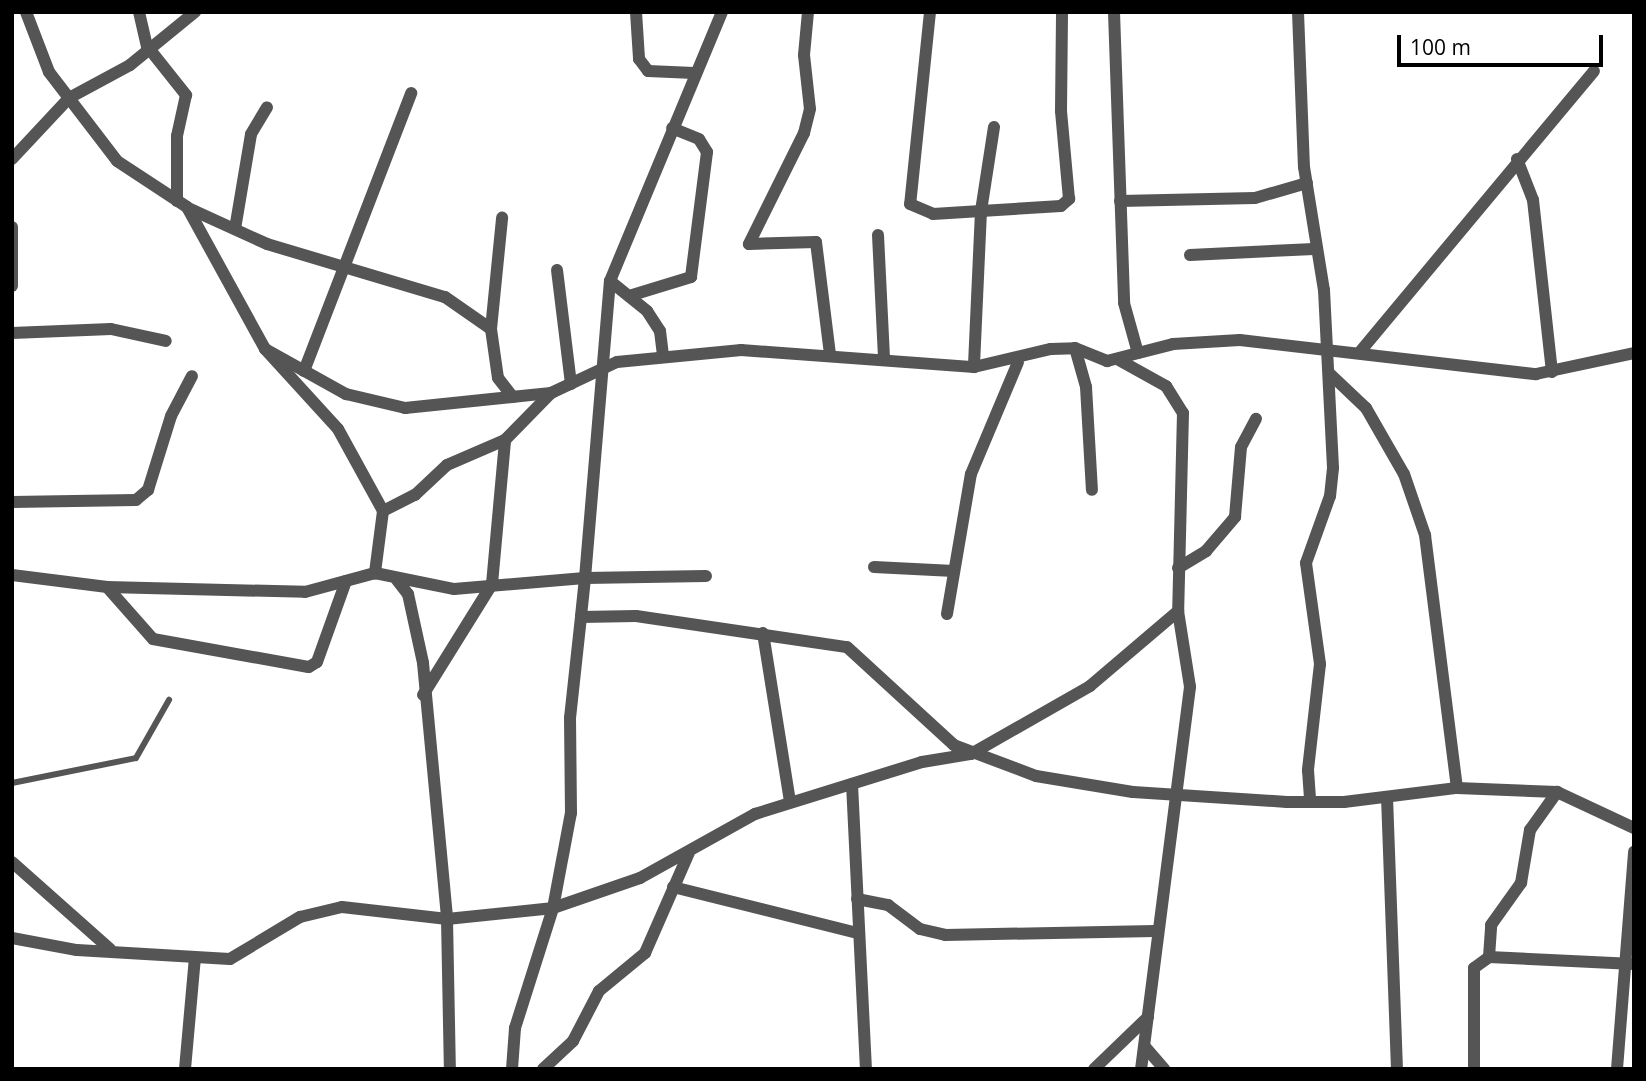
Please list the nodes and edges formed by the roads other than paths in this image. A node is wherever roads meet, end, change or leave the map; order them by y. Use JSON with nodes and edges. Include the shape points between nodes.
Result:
{"nodes":[{"id":1,"x":26,"y":12,"type":"edge"},
{"id":2,"x":139,"y":12,"type":"edge"},
{"id":3,"x":195,"y":12,"type":"edge"},
{"id":4,"x":636,"y":12,"type":"edge"},
{"id":5,"x":722,"y":12,"type":"edge"},
{"id":6,"x":808,"y":12,"type":"edge"},
{"id":7,"x":930,"y":12,"type":"edge"},
{"id":8,"x":1062,"y":12,"type":"edge"},
{"id":9,"x":1114,"y":12,"type":"edge"},
{"id":10,"x":1298,"y":12,"type":"edge"},
{"id":11,"x":147,"y":46,"type":"junction"},
{"id":12,"x":1594,"y":71,"type":"dead end"},
{"id":13,"x":694,"y":73,"type":"junction"},
{"id":14,"x":411,"y":93,"type":"dead end"},
{"id":15,"x":69,"y":98,"type":"junction"},
{"id":16,"x":267,"y":107,"type":"dead end"},
{"id":17,"x":994,"y":127,"type":"dead end"},
{"id":18,"x":672,"y":128,"type":"junction"},
{"id":19,"x":12,"y":159,"type":"edge"},
{"id":20,"x":1517,"y":159,"type":"junction"},
{"id":21,"x":1307,"y":183,"type":"junction"},
{"id":22,"x":1120,"y":201,"type":"junction"},
{"id":23,"x":182,"y":204,"type":"junction"},
{"id":24,"x":981,"y":211,"type":"junction"},
{"id":25,"x":502,"y":218,"type":"dead end"},
{"id":26,"x":12,"y":227,"type":"edge"},
{"id":27,"x":235,"y":229,"type":"junction"},
{"id":28,"x":878,"y":235,"type":"dead end"},
{"id":29,"x":1314,"y":249,"type":"junction"},
{"id":30,"x":1190,"y":255,"type":"dead end"},
{"id":31,"x":342,"y":267,"type":"junction"},
{"id":32,"x":557,"y":270,"type":"dead end"},
{"id":33,"x":610,"y":281,"type":"junction"},
{"id":34,"x":12,"y":286,"type":"edge"},
{"id":35,"x":629,"y":296,"type":"junction"},
{"id":36,"x":491,"y":329,"type":"junction"},
{"id":37,"x":12,"y":333,"type":"edge"},
{"id":38,"x":166,"y":341,"type":"dead end"},
{"id":39,"x":1074,"y":348,"type":"junction"},
{"id":40,"x":265,"y":349,"type":"junction"},
{"id":41,"x":1324,"y":350,"type":"junction"},
{"id":42,"x":1138,"y":353,"type":"junction"},
{"id":43,"x":1359,"y":353,"type":"junction"},
{"id":44,"x":1634,"y":353,"type":"edge"},
{"id":45,"x":663,"y":354,"type":"junction"},
{"id":46,"x":830,"y":355,"type":"junction"},
{"id":47,"x":884,"y":358,"type":"junction"},
{"id":48,"x":1119,"y":360,"type":"junction"},
{"id":49,"x":1018,"y":362,"type":"junction"},
{"id":50,"x":974,"y":367,"type":"junction"},
{"id":51,"x":606,"y":369,"type":"junction"},
{"id":52,"x":304,"y":371,"type":"junction"},
{"id":53,"x":1552,"y":372,"type":"junction"},
{"id":54,"x":1329,"y":373,"type":"junction"},
{"id":55,"x":192,"y":376,"type":"dead end"},
{"id":56,"x":571,"y":384,"type":"junction"},
{"id":57,"x":551,"y":393,"type":"junction"},
{"id":58,"x":513,"y":397,"type":"junction"},
{"id":59,"x":1256,"y":419,"type":"dead end"},
{"id":60,"x":505,"y":440,"type":"junction"},
{"id":61,"x":1091,"y":490,"type":"dead end"},
{"id":62,"x":12,"y":502,"type":"edge"},
{"id":63,"x":383,"y":511,"type":"junction"},
{"id":64,"x":874,"y":567,"type":"dead end"},
{"id":65,"x":1178,"y":568,"type":"junction"},
{"id":66,"x":954,"y":571,"type":"junction"},
{"id":67,"x":375,"y":573,"type":"junction"},
{"id":68,"x":12,"y":575,"type":"edge"},
{"id":69,"x":706,"y":576,"type":"dead end"},
{"id":70,"x":585,"y":578,"type":"junction"},
{"id":71,"x":397,"y":580,"type":"junction"},
{"id":72,"x":346,"y":581,"type":"junction"},
{"id":73,"x":492,"y":584,"type":"junction"},
{"id":74,"x":107,"y":587,"type":"junction"},
{"id":75,"x":1178,"y":611,"type":"junction"},
{"id":76,"x":947,"y":614,"type":"dead end"},
{"id":77,"x":580,"y":617,"type":"junction"},
{"id":78,"x":763,"y":633,"type":"junction"},
{"id":79,"x":422,"y":696,"type":"junction"},
{"id":80,"x":169,"y":700,"type":"dead end"},
{"id":81,"x":971,"y":754,"type":"junction"},
{"id":82,"x":12,"y":783,"type":"edge"},
{"id":83,"x":852,"y":784,"type":"junction"},
{"id":84,"x":1457,"y":788,"type":"junction"},
{"id":85,"x":1175,"y":790,"type":"junction"},
{"id":86,"x":1557,"y":792,"type":"junction"},
{"id":87,"x":1387,"y":797,"type":"junction"},
{"id":88,"x":790,"y":802,"type":"junction"},
{"id":89,"x":1310,"y":802,"type":"junction"},
{"id":90,"x":1634,"y":828,"type":"edge"},
{"id":91,"x":1634,"y":852,"type":"edge"},
{"id":92,"x":689,"y":853,"type":"junction"},
{"id":93,"x":12,"y":862,"type":"edge"},
{"id":94,"x":673,"y":887,"type":"junction"},
{"id":95,"x":857,"y":899,"type":"junction"},
{"id":96,"x":553,"y":908,"type":"junction"},
{"id":97,"x":447,"y":919,"type":"junction"},
{"id":98,"x":1155,"y":931,"type":"junction"},
{"id":99,"x":858,"y":933,"type":"junction"},
{"id":100,"x":12,"y":938,"type":"edge"},
{"id":101,"x":110,"y":949,"type":"junction"},
{"id":102,"x":1489,"y":957,"type":"junction"},
{"id":103,"x":195,"y":958,"type":"junction"},
{"id":104,"x":1631,"y":964,"type":"edge"},
{"id":105,"x":1623,"y":1013,"type":"junction"},
{"id":106,"x":1148,"y":1017,"type":"junction"},
{"id":107,"x":1634,"y":1026,"type":"edge"},
{"id":108,"x":1146,"y":1048,"type":"junction"},
{"id":109,"x":184,"y":1069,"type":"edge"},
{"id":110,"x":450,"y":1069,"type":"edge"},
{"id":111,"x":512,"y":1069,"type":"edge"},
{"id":112,"x":543,"y":1069,"type":"edge"},
{"id":113,"x":866,"y":1069,"type":"edge"},
{"id":114,"x":1094,"y":1069,"type":"edge"},
{"id":115,"x":1141,"y":1069,"type":"edge"},
{"id":116,"x":1164,"y":1069,"type":"edge"},
{"id":117,"x":1397,"y":1069,"type":"edge"},
{"id":118,"x":1474,"y":1069,"type":"edge"},
{"id":119,"x":1617,"y":1069,"type":"edge"}],
"edges":[{"from":1,"to":15,"type":"street","via":[[49,72]]},
{"from":2,"to":11,"type":"street"},
{"from":3,"to":11,"type":"street"},
{"from":4,"to":13,"type":"street","via":[[639,59],[648,71]]},
{"from":5,"to":13,"type":"street"},
{"from":6,"to":46,"type":"street","via":[[807,121],[795,159],[749,244],[816,242]]},
{"from":7,"to":24,"type":"street","via":[[910,204],[933,214]]},
{"from":8,"to":24,"type":"street","via":[[1060,111],[1069,199],[1061,206]]},
{"from":9,"to":22,"type":"street"},
{"from":10,"to":21,"type":"street"},
{"from":11,"to":15,"type":"street","via":[[130,65]]},
{"from":11,"to":23,"type":"street","via":[[186,94],[177,136]]},
{"from":12,"to":20,"type":"street"},
{"from":13,"to":18,"type":"street"},
{"from":14,"to":31,"type":"street"},
{"from":15,"to":19,"type":"street"},
{"from":15,"to":23,"type":"street","via":[[117,161]]},
{"from":16,"to":27,"type":"street","via":[[251,134]]},
{"from":17,"to":24,"type":"street"},
{"from":18,"to":33,"type":"street"},
{"from":18,"to":35,"type":"street","via":[[699,139],[707,152],[691,277]]},
{"from":20,"to":43,"type":"street"},
{"from":20,"to":53,"type":"street","via":[[1533,200]]},
{"from":21,"to":22,"type":"street","via":[[1255,198]]},
{"from":21,"to":29,"type":"street"},
{"from":22,"to":42,"type":"street","via":[[1124,303]]},
{"from":23,"to":27,"type":"street"},
{"from":23,"to":40,"type":"street"},
{"from":24,"to":50,"type":"street"},
{"from":25,"to":36,"type":"street"},
{"from":26,"to":34,"type":"street"},
{"from":27,"to":31,"type":"street"},
{"from":28,"to":47,"type":"street"},
{"from":29,"to":30,"type":"street"},
{"from":29,"to":41,"type":"street","via":[[1324,290]]},
{"from":31,"to":36,"type":"street","via":[[445,296]]},
{"from":31,"to":52,"type":"street"},
{"from":32,"to":56,"type":"street"},
{"from":33,"to":35,"type":"street"},
{"from":33,"to":51,"type":"street"},
{"from":35,"to":45,"type":"street","via":[[660,331]]},
{"from":36,"to":58,"type":"street","via":[[498,378]]},
{"from":37,"to":38,"type":"street","via":[[111,329]]},
{"from":39,"to":48,"type":"street"},
{"from":39,"to":49,"type":"street"},
{"from":39,"to":61,"type":"street","via":[[1086,387]]},
{"from":40,"to":52,"type":"street"},
{"from":40,"to":63,"type":"street","via":[[338,429]]},
{"from":41,"to":42,"type":"street","via":[[1240,341],[1173,344]]},
{"from":41,"to":43,"type":"street"},
{"from":41,"to":54,"type":"street"},
{"from":42,"to":48,"type":"street"},
{"from":43,"to":53,"type":"street","via":[[1420,366]]},
{"from":44,"to":53,"type":"street"},
{"from":45,"to":46,"type":"street"},
{"from":45,"to":51,"type":"street"},
{"from":46,"to":47,"type":"street"},
{"from":47,"to":50,"type":"street"},
{"from":48,"to":65,"type":"street","via":[[1166,386],[1182,413]]},
{"from":49,"to":50,"type":"street"},
{"from":49,"to":66,"type":"street","via":[[971,474]]},
{"from":51,"to":56,"type":"street"},
{"from":51,"to":70,"type":"street"},
{"from":52,"to":58,"type":"street","via":[[346,394],[405,408]]},
{"from":54,"to":84,"type":"street","via":[[1366,408],[1404,474],[1424,535]]},
{"from":54,"to":89,"type":"street","via":[[1330,496],[1306,563],[1320,664],[1308,758]]},
{"from":55,"to":62,"type":"street","via":[[171,416],[148,490],[135,500]]},
{"from":56,"to":57,"type":"street"},
{"from":57,"to":58,"type":"street"},
{"from":57,"to":60,"type":"street"},
{"from":59,"to":65,"type":"street","via":[[1241,447],[1235,517],[1206,551]]},
{"from":60,"to":63,"type":"street","via":[[447,465],[415,495]]},
{"from":60,"to":73,"type":"street"},
{"from":63,"to":67,"type":"street"},
{"from":64,"to":66,"type":"street"},
{"from":65,"to":75,"type":"street"},
{"from":66,"to":76,"type":"street"},
{"from":67,"to":71,"type":"street"},
{"from":67,"to":72,"type":"street"},
{"from":68,"to":74,"type":"street"},
{"from":69,"to":70,"type":"street"},
{"from":70,"to":73,"type":"street"},
{"from":70,"to":77,"type":"street"},
{"from":71,"to":73,"type":"street","via":[[454,589]]},
{"from":71,"to":79,"type":"street","via":[[411,605]]},
{"from":72,"to":74,"type":"street","via":[[305,592]]},
{"from":72,"to":74,"type":"street","via":[[317,662],[309,667],[153,639]]},
{"from":73,"to":79,"type":"street"},
{"from":75,"to":81,"type":"street","via":[[1054,710]]},
{"from":75,"to":85,"type":"street","via":[[1190,687]]},
{"from":77,"to":78,"type":"street","via":[[636,616]]},
{"from":77,"to":96,"type":"street","via":[[570,718],[571,813]]},
{"from":78,"to":81,"type":"street","via":[[847,647]]},
{"from":78,"to":88,"type":"street"},
{"from":79,"to":97,"type":"street"},
{"from":80,"to":82,"type":"lane","via":[[136,758]]},
{"from":81,"to":83,"type":"street"},
{"from":81,"to":85,"type":"street","via":[[1036,776],[1133,792]]},
{"from":83,"to":88,"type":"street"},
{"from":83,"to":95,"type":"street"},
{"from":84,"to":86,"type":"street"},
{"from":84,"to":87,"type":"street"},
{"from":85,"to":89,"type":"street"},
{"from":85,"to":98,"type":"street"},
{"from":86,"to":90,"type":"street"},
{"from":86,"to":102,"type":"street","via":[[1530,830],[1521,883],[1490,925]]},
{"from":87,"to":89,"type":"street"},
{"from":87,"to":117,"type":"street"},
{"from":88,"to":92,"type":"street","via":[[711,833]]},
{"from":91,"to":104,"type":"street"},
{"from":92,"to":94,"type":"street"},
{"from":92,"to":96,"type":"street","via":[[640,878]]},
{"from":93,"to":101,"type":"street"},
{"from":94,"to":99,"type":"street"},
{"from":94,"to":112,"type":"street","via":[[645,953],[598,990],[573,1041]]},
{"from":95,"to":98,"type":"street","via":[[888,905],[920,929],[944,934]]},
{"from":95,"to":99,"type":"street"},
{"from":96,"to":97,"type":"street"},
{"from":96,"to":111,"type":"street","via":[[515,1028]]},
{"from":97,"to":103,"type":"street","via":[[342,907],[300,917],[230,958]]},
{"from":97,"to":110,"type":"street"},
{"from":98,"to":106,"type":"street"},
{"from":99,"to":113,"type":"street"},
{"from":100,"to":101,"type":"street"},
{"from":101,"to":103,"type":"street"},
{"from":102,"to":104,"type":"street"},
{"from":102,"to":118,"type":"street","via":[[1474,968]]},
{"from":103,"to":109,"type":"street"},
{"from":104,"to":105,"type":"street"},
{"from":105,"to":107,"type":"street"},
{"from":105,"to":119,"type":"street"},
{"from":106,"to":108,"type":"street"},
{"from":106,"to":114,"type":"street"},
{"from":108,"to":115,"type":"street"},
{"from":108,"to":116,"type":"street"}]}
